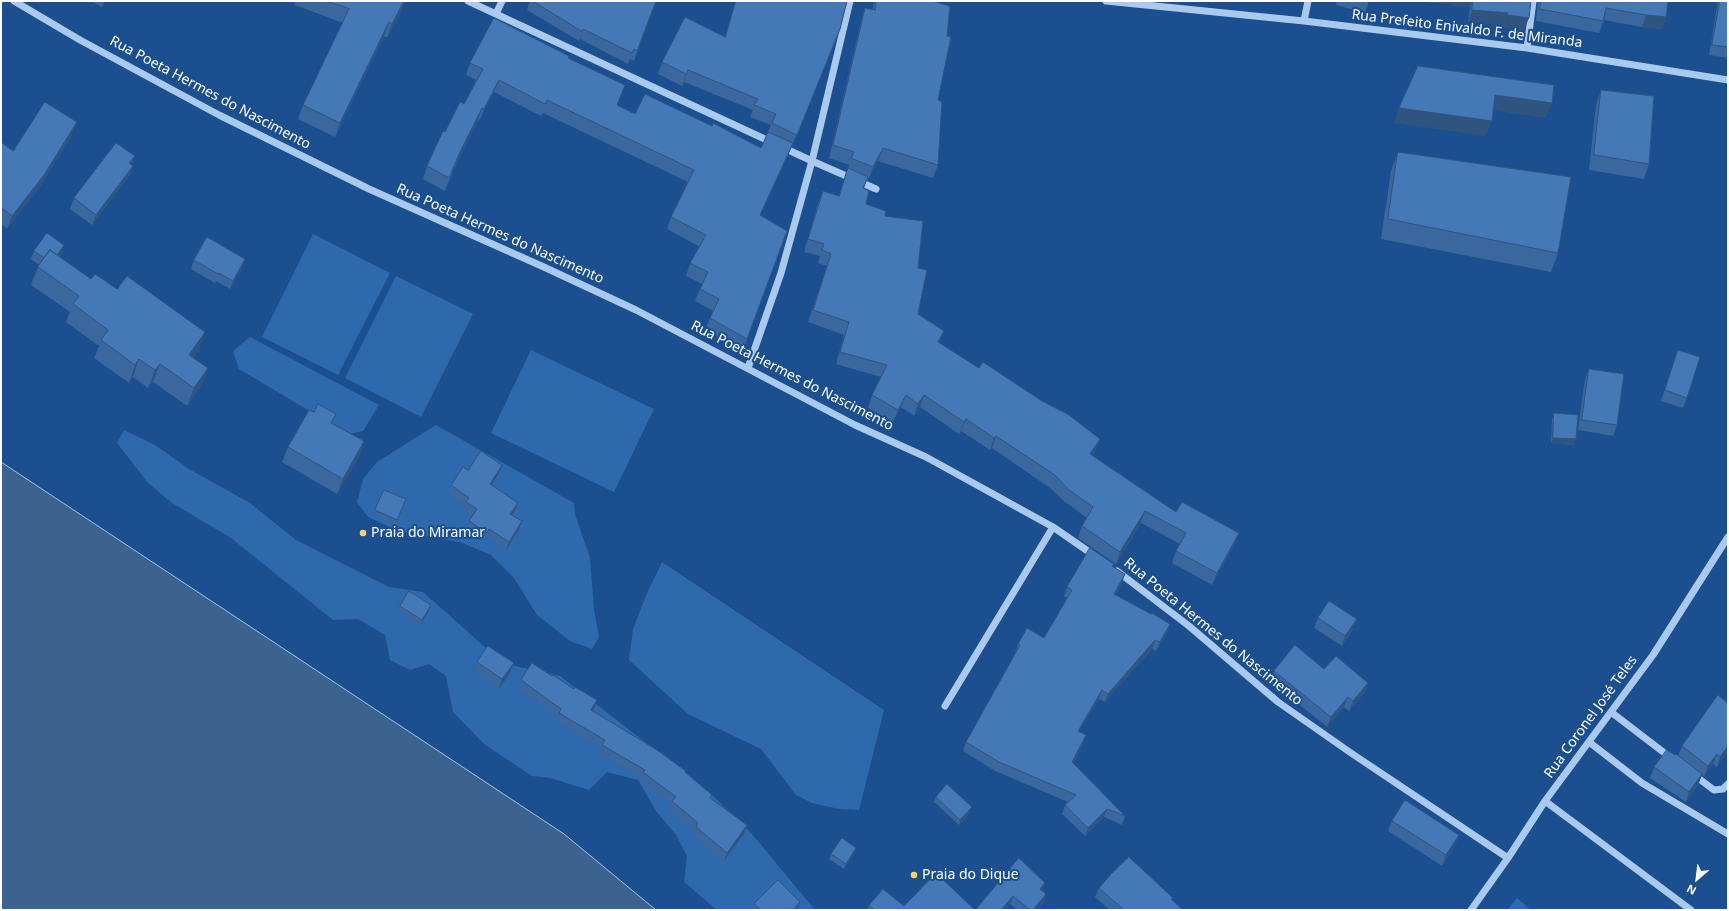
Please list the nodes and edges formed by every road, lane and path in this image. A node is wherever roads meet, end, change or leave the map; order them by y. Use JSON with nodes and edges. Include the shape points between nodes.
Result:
{"nodes":[{"id":1,"x":14,"y":1,"type":"edge"},
{"id":2,"x":468,"y":1,"type":"edge"},
{"id":3,"x":502,"y":1,"type":"edge"},
{"id":4,"x":850,"y":1,"type":"edge"},
{"id":5,"x":1106,"y":1,"type":"edge"},
{"id":6,"x":1308,"y":1,"type":"edge"},
{"id":7,"x":1534,"y":1,"type":"edge"},
{"id":8,"x":1120,"y":2,"type":"edge"},
{"id":9,"x":496,"y":14,"type":"junction"},
{"id":10,"x":1304,"y":21,"type":"junction"},
{"id":11,"x":1527,"y":48,"type":"junction"},
{"id":12,"x":1728,"y":80,"type":"edge"},
{"id":13,"x":812,"y":161,"type":"junction"},
{"id":14,"x":876,"y":189,"type":"dead end"},
{"id":15,"x":748,"y":368,"type":"junction"},
{"id":16,"x":1053,"y":527,"type":"junction"},
{"id":17,"x":1728,"y":537,"type":"edge"},
{"id":18,"x":1100,"y":559,"type":"edge"},
{"id":19,"x":1112,"y":568,"type":"edge"},
{"id":20,"x":945,"y":706,"type":"dead end"},
{"id":21,"x":1611,"y":712,"type":"junction"},
{"id":22,"x":1589,"y":742,"type":"junction"},
{"id":23,"x":1728,"y":784,"type":"edge"},
{"id":24,"x":1545,"y":801,"type":"junction"},
{"id":25,"x":1728,"y":834,"type":"edge"},
{"id":26,"x":1508,"y":858,"type":"junction"},
{"id":27,"x":1470,"y":910,"type":"edge"},
{"id":28,"x":1691,"y":910,"type":"edge"}],
"edges":[{"from":1,"to":15,"type":"street","name":"Rua Poeta Hermes do Nascimento","via":[[226,119],[368,189],[636,310]]},
{"from":2,"to":9,"type":"street"},
{"from":3,"to":9,"type":"street"},
{"from":4,"to":13,"type":"street"},
{"from":5,"to":8,"type":"street","name":"Rua Prefeito Enivaldo F. de Miranda"},
{"from":6,"to":10,"type":"street"},
{"from":7,"to":11,"type":"street"},
{"from":8,"to":10,"type":"street","name":"Rua Prefeito Enivaldo F. de Miranda"},
{"from":9,"to":13,"type":"street"},
{"from":10,"to":11,"type":"street","name":"Rua Prefeito Enivaldo F. de Miranda"},
{"from":11,"to":12,"type":"street","name":"Rua Prefeito Enivaldo F. de Miranda"},
{"from":13,"to":14,"type":"street"},
{"from":13,"to":15,"type":"street","via":[[781,273]]},
{"from":15,"to":16,"type":"street","name":"Rua Poeta Hermes do Nascimento","via":[[855,425],[926,457]]},
{"from":16,"to":18,"type":"street","name":"Rua Poeta Hermes do Nascimento"},
{"from":16,"to":20,"type":"street"},
{"from":17,"to":21,"type":"street","name":"Rua Coronel José Teles","via":[[1653,655]]},
{"from":19,"to":26,"type":"street","name":"Rua Poeta Hermes do Nascimento","via":[[1189,626],[1278,702]]},
{"from":21,"to":22,"type":"street","name":"Rua Coronel José Teles"},
{"from":21,"to":23,"type":"street","via":[[1714,790],[1722,789]]},
{"from":22,"to":24,"type":"street","name":"Rua Coronel José Teles"},
{"from":22,"to":25,"type":"street","via":[[1642,783]]},
{"from":24,"to":26,"type":"street","name":"Rua Coronel José Teles"},
{"from":24,"to":28,"type":"street"},
{"from":26,"to":27,"type":"street","name":"Rua Coronel José Teles"}]}
